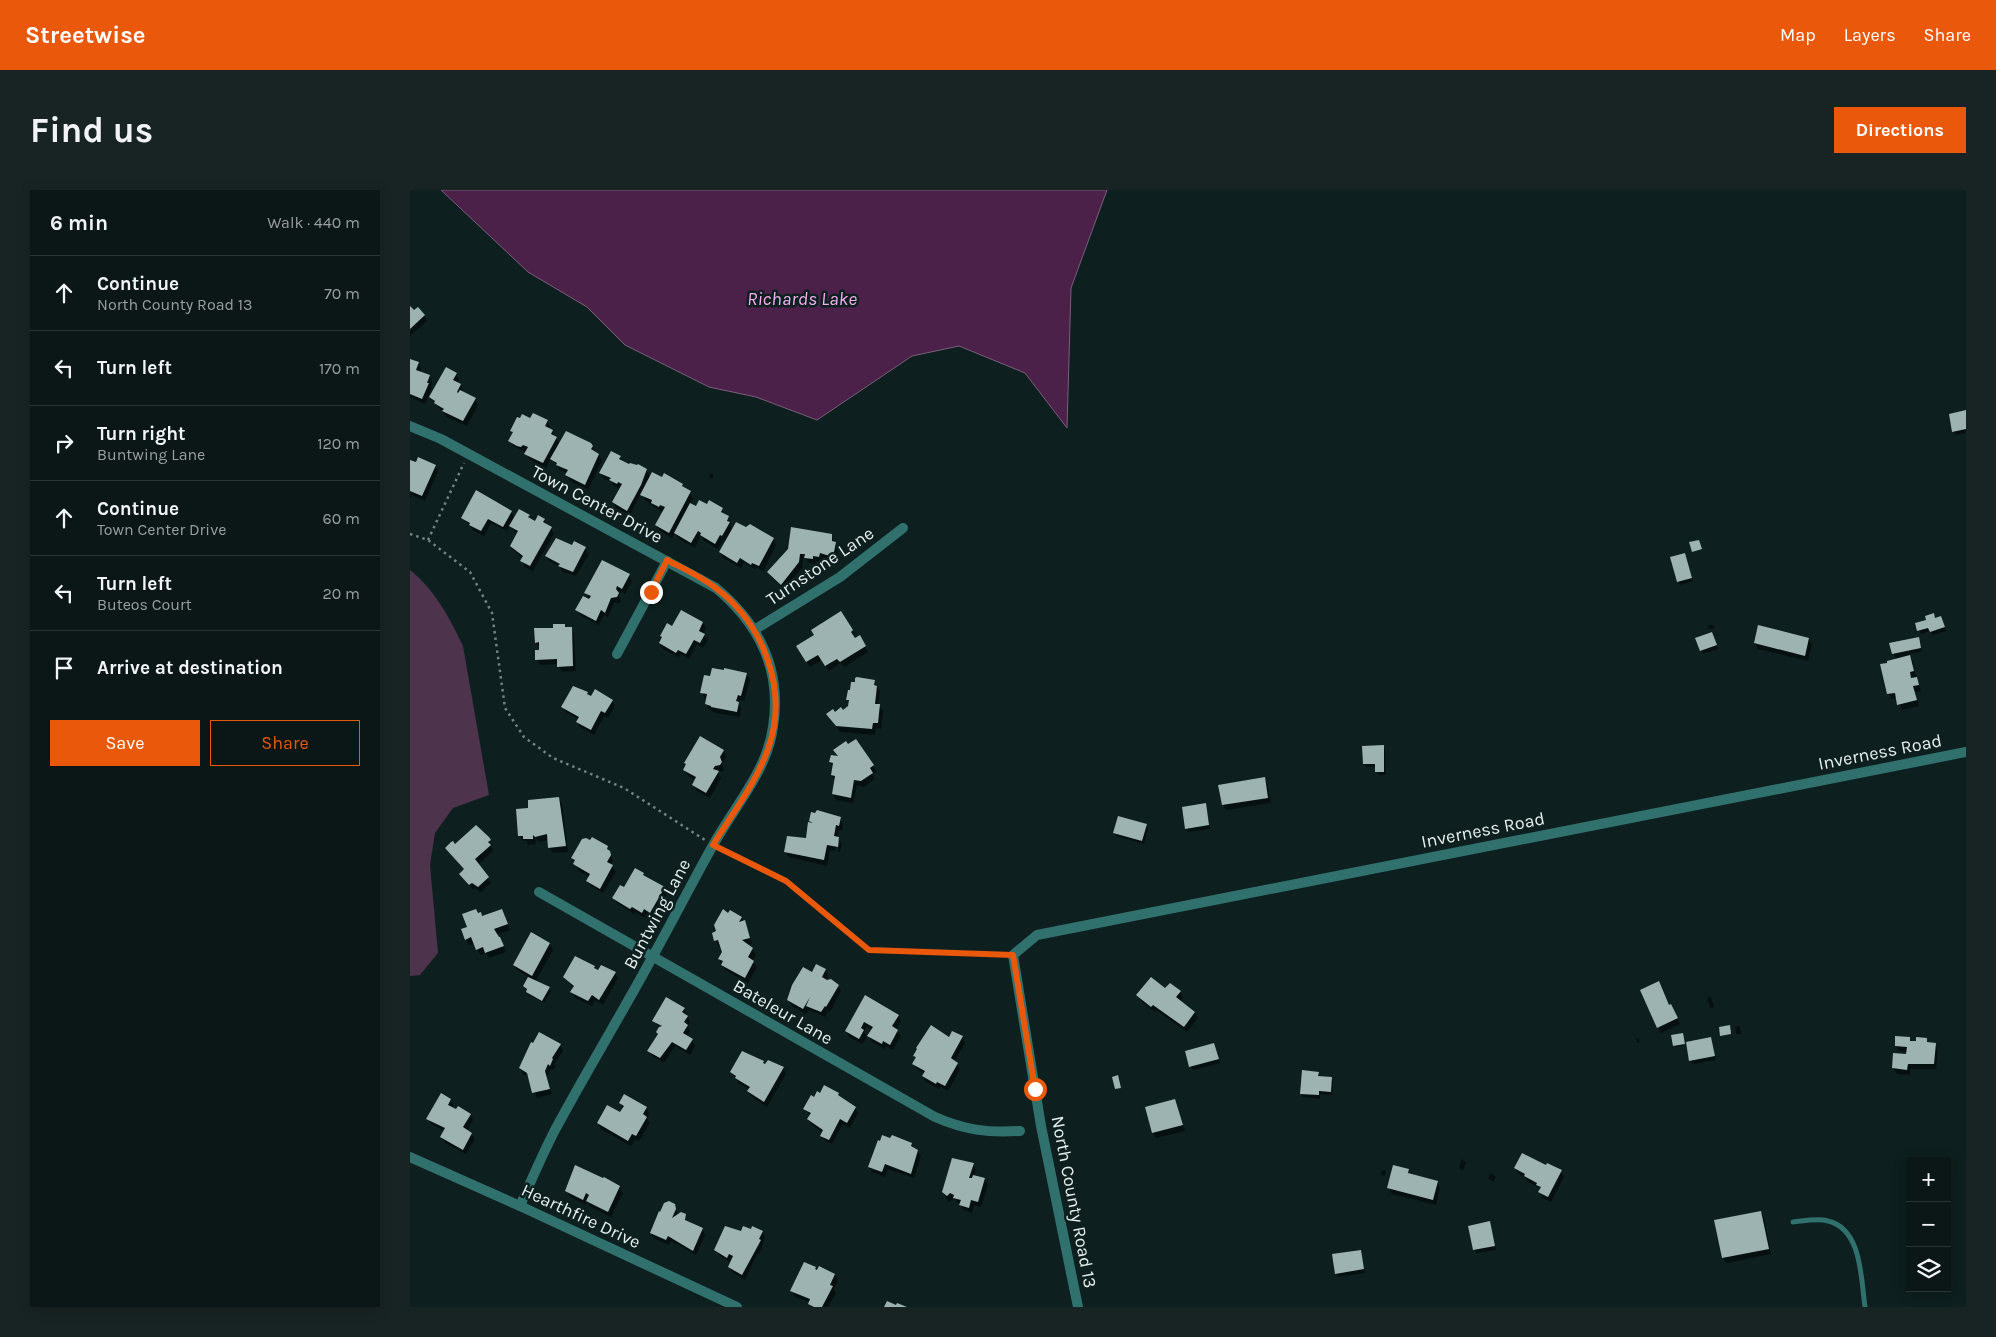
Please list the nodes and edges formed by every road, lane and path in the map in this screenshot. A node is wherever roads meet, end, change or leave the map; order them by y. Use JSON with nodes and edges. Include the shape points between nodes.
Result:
{"nodes":[{"id":1,"x":410,"y":426,"type":"edge"},
{"id":2,"x":468,"y":454,"type":"junction"},
{"id":3,"x":904,"y":528,"type":"dead end"},
{"id":4,"x":410,"y":534,"type":"edge"},
{"id":5,"x":428,"y":540,"type":"junction"},
{"id":6,"x":667,"y":560,"type":"junction"},
{"id":7,"x":754,"y":630,"type":"junction"},
{"id":8,"x":617,"y":654,"type":"dead end"},
{"id":9,"x":1966,"y":752,"type":"edge"},
{"id":10,"x":713,"y":845,"type":"junction"},
{"id":11,"x":539,"y":892,"type":"dead end"},
{"id":12,"x":1013,"y":955,"type":"junction"},
{"id":13,"x":653,"y":956,"type":"junction"},
{"id":14,"x":1020,"y":1131,"type":"dead end"},
{"id":15,"x":410,"y":1157,"type":"edge"},
{"id":16,"x":520,"y":1206,"type":"junction"},
{"id":17,"x":1793,"y":1222,"type":"dead end"},
{"id":18,"x":737,"y":1307,"type":"edge"},
{"id":19,"x":1078,"y":1307,"type":"edge"},
{"id":20,"x":1865,"y":1307,"type":"edge"}],
"edges":[{"from":1,"to":2,"type":"street","name":"Town Center Drive"},
{"from":2,"to":5,"type":"path"},
{"from":2,"to":6,"type":"street","name":"Town Center Drive"},
{"from":3,"to":7,"type":"street","name":"Turnstone Lane","via":[[840,577]]},
{"from":4,"to":5,"type":"path"},
{"from":5,"to":10,"type":"path","via":[[470,572],[492,613],[505,708],[524,737],[553,758],[624,788]]},
{"from":6,"to":7,"type":"street","name":"Town Center Drive","via":[[716,588],[743,613]]},
{"from":6,"to":8,"type":"street"},
{"from":7,"to":10,"type":"street","name":"Buntwing Lane","via":[[770,664],[774,686],[773,728],[759,770]]},
{"from":9,"to":12,"type":"street","name":"Inverness Road","via":[[1037,935]]},
{"from":10,"to":12,"type":"path","via":[[786,881],[869,950]]},
{"from":10,"to":13,"type":"street","name":"Buntwing Lane"},
{"from":11,"to":13,"type":"street","name":"Bateleur Lane"},
{"from":12,"to":19,"type":"street","name":"North County Road 13","via":[[1041,1126]]},
{"from":13,"to":14,"type":"street","name":"Bateleur Lane","via":[[935,1117],[972,1130]]},
{"from":13,"to":16,"type":"street","name":"Buntwing Lane","via":[[554,1132]]},
{"from":15,"to":16,"type":"street","name":"Hearthfire Drive"},
{"from":16,"to":18,"type":"street","name":"Hearthfire Drive"},
{"from":17,"to":20,"type":"lane","via":[[1827,1220],[1844,1228],[1856,1250]]}]}
